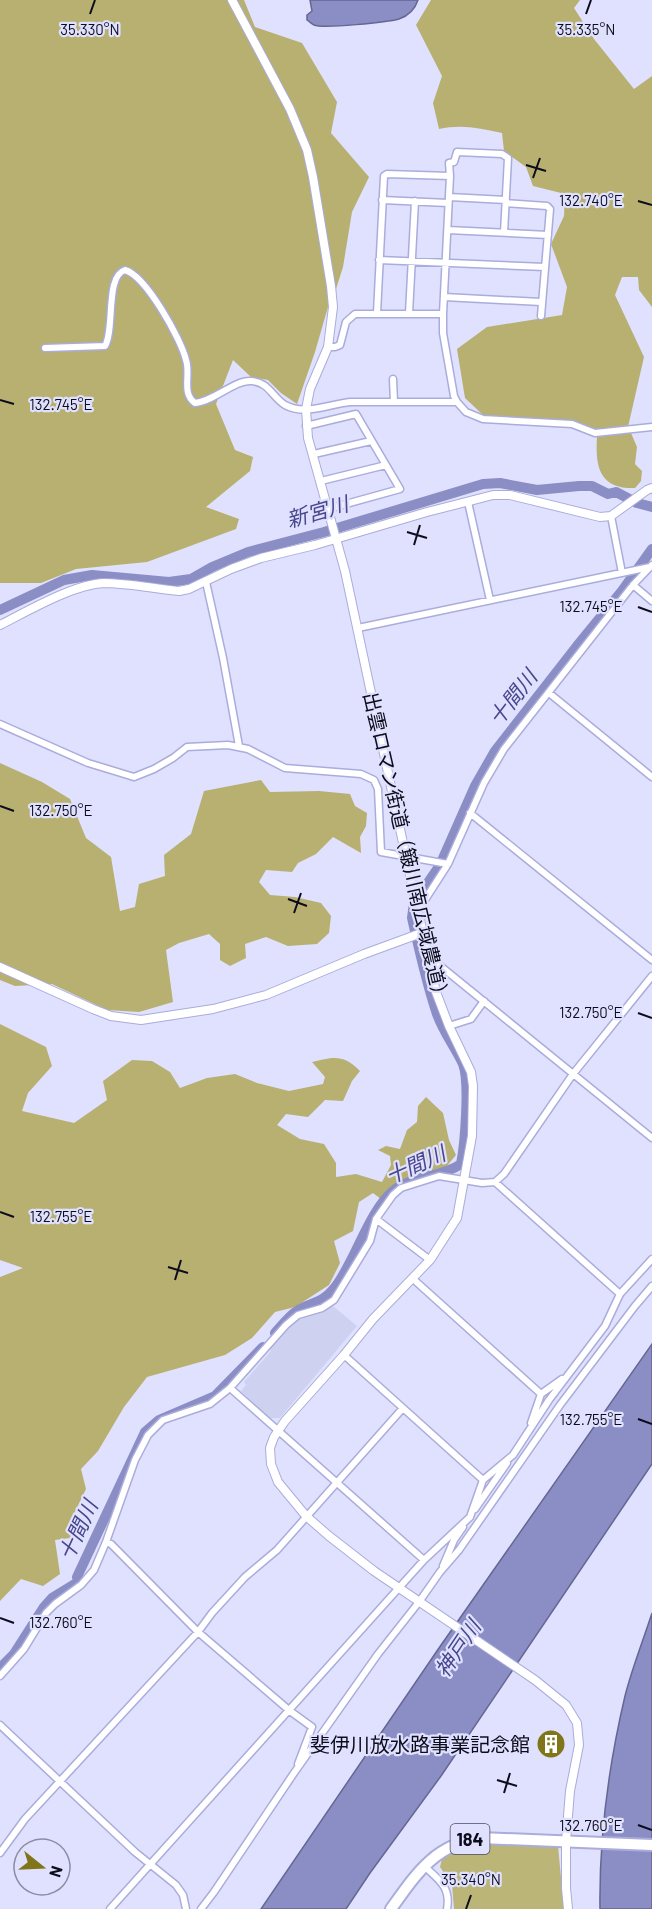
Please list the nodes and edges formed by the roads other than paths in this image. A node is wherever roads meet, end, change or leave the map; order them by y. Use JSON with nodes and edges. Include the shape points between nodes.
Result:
{"nodes":[{"id":1,"x":232,"y":0,"type":"edge"},
{"id":2,"x":450,"y":176,"type":"junction"},
{"id":3,"x":382,"y":200,"type":"junction"},
{"id":4,"x":449,"y":200,"type":"junction"},
{"id":5,"x":415,"y":201,"type":"junction"},
{"id":6,"x":506,"y":202,"type":"junction"},
{"id":7,"x":448,"y":230,"type":"junction"},
{"id":8,"x":504,"y":233,"type":"junction"},
{"id":9,"x":548,"y":235,"type":"junction"},
{"id":10,"x":379,"y":260,"type":"junction"},
{"id":11,"x":412,"y":262,"type":"junction"},
{"id":12,"x":446,"y":263,"type":"junction"},
{"id":13,"x":544,"y":267,"type":"junction"},
{"id":14,"x":444,"y":297,"type":"junction"},
{"id":15,"x":541,"y":302,"type":"junction"},
{"id":16,"x":377,"y":313,"type":"junction"},
{"id":17,"x":409,"y":313,"type":"junction"},
{"id":18,"x":443,"y":314,"type":"junction"},
{"id":19,"x":541,"y":316,"type":"dead end"},
{"id":20,"x":328,"y":347,"type":"junction"},
{"id":21,"x":45,"y":348,"type":"dead end"},
{"id":22,"x":393,"y":379,"type":"dead end"},
{"id":23,"x":394,"y":402,"type":"junction"},
{"id":24,"x":457,"y":402,"type":"junction"},
{"id":25,"x":306,"y":409,"type":"junction"},
{"id":26,"x":306,"y":426,"type":"junction"},
{"id":27,"x":652,"y":428,"type":"edge"},
{"id":28,"x":371,"y":441,"type":"junction"},
{"id":29,"x":314,"y":454,"type":"junction"},
{"id":30,"x":386,"y":465,"type":"junction"},
{"id":31,"x":321,"y":482,"type":"junction"},
{"id":32,"x":652,"y":488,"type":"edge"},
{"id":33,"x":468,"y":502,"type":"junction"},
{"id":34,"x":328,"y":508,"type":"junction"},
{"id":35,"x":611,"y":516,"type":"junction"},
{"id":36,"x":335,"y":532,"type":"junction"},
{"id":37,"x":651,"y":566,"type":"edge"},
{"id":38,"x":622,"y":573,"type":"junction"},
{"id":39,"x":206,"y":582,"type":"junction"},
{"id":40,"x":633,"y":585,"type":"junction"},
{"id":41,"x":490,"y":600,"type":"junction"},
{"id":42,"x":652,"y":601,"type":"edge"},
{"id":43,"x":0,"y":625,"type":"edge"},
{"id":44,"x":358,"y":627,"type":"junction"},
{"id":45,"x":549,"y":693,"type":"junction"},
{"id":46,"x":0,"y":723,"type":"edge"},
{"id":47,"x":239,"y":746,"type":"junction"},
{"id":48,"x":652,"y":777,"type":"edge"},
{"id":49,"x":470,"y":813,"type":"junction"},
{"id":50,"x":406,"y":857,"type":"junction"},
{"id":51,"x":448,"y":864,"type":"junction"},
{"id":52,"x":418,"y":909,"type":"junction"},
{"id":53,"x":424,"y":932,"type":"junction"},
{"id":54,"x":428,"y":956,"type":"junction"},
{"id":55,"x":652,"y":960,"type":"edge"},
{"id":56,"x":0,"y":967,"type":"edge"},
{"id":57,"x":652,"y":976,"type":"edge"},
{"id":58,"x":484,"y":1001,"type":"junction"},
{"id":59,"x":449,"y":1026,"type":"junction"},
{"id":60,"x":573,"y":1074,"type":"junction"},
{"id":61,"x":652,"y":1138,"type":"edge"},
{"id":62,"x":465,"y":1179,"type":"junction"},
{"id":63,"x":495,"y":1182,"type":"junction"},
{"id":64,"x":376,"y":1219,"type":"junction"},
{"id":65,"x":652,"y":1259,"type":"edge"},
{"id":66,"x":430,"y":1260,"type":"junction"},
{"id":67,"x":412,"y":1278,"type":"junction"},
{"id":68,"x":652,"y":1286,"type":"edge"},
{"id":69,"x":620,"y":1294,"type":"junction"},
{"id":70,"x":344,"y":1355,"type":"junction"},
{"id":71,"x":568,"y":1375,"type":"junction"},
{"id":72,"x":230,"y":1388,"type":"junction"},
{"id":73,"x":541,"y":1394,"type":"junction"},
{"id":74,"x":404,"y":1408,"type":"junction"},
{"id":75,"x":278,"y":1430,"type":"junction"},
{"id":76,"x":528,"y":1432,"type":"junction"},
{"id":77,"x":513,"y":1455,"type":"junction"},
{"id":78,"x":483,"y":1480,"type":"junction"},
{"id":79,"x":337,"y":1482,"type":"junction"},
{"id":80,"x":306,"y":1516,"type":"junction"},
{"id":81,"x":470,"y":1517,"type":"junction"},
{"id":82,"x":106,"y":1542,"type":"junction"},
{"id":83,"x":424,"y":1560,"type":"junction"},
{"id":84,"x":440,"y":1572,"type":"junction"},
{"id":85,"x":399,"y":1588,"type":"junction"},
{"id":86,"x":422,"y":1604,"type":"junction"},
{"id":87,"x":198,"y":1632,"type":"junction"},
{"id":88,"x":0,"y":1676,"type":"edge"},
{"id":89,"x":290,"y":1711,"type":"junction"},
{"id":90,"x":0,"y":1725,"type":"edge"},
{"id":91,"x":294,"y":1773,"type":"junction"},
{"id":92,"x":61,"y":1781,"type":"junction"},
{"id":93,"x":566,"y":1841,"type":"junction"},
{"id":94,"x":652,"y":1845,"type":"edge"},
{"id":95,"x":0,"y":1852,"type":"edge"},
{"id":96,"x":151,"y":1865,"type":"junction"},
{"id":97,"x":424,"y":1866,"type":"junction"},
{"id":98,"x":110,"y":1909,"type":"edge"},
{"id":99,"x":186,"y":1909,"type":"edge"},
{"id":100,"x":201,"y":1909,"type":"edge"},
{"id":101,"x":391,"y":1909,"type":"edge"},
{"id":102,"x":447,"y":1909,"type":"edge"},
{"id":103,"x":568,"y":1909,"type":"edge"}],
"edges":[{"from":1,"to":20,"type":"street","name":"出雲ロマン街道（簸川南広域農道）","via":[[290,109],[307,150],[331,286],[333,307]]},
{"from":2,"to":3,"type":"street","via":[[387,174]]},
{"from":2,"to":4,"type":"street"},
{"from":2,"to":6,"type":"street","via":[[449,163],[457,152],[502,154],[508,158]]},
{"from":3,"to":5,"type":"street"},
{"from":3,"to":10,"type":"street"},
{"from":4,"to":5,"type":"street"},
{"from":4,"to":6,"type":"street"},
{"from":4,"to":7,"type":"street"},
{"from":5,"to":11,"type":"street"},
{"from":6,"to":8,"type":"street"},
{"from":6,"to":9,"type":"street","via":[[547,206]]},
{"from":7,"to":8,"type":"street"},
{"from":7,"to":12,"type":"street"},
{"from":8,"to":9,"type":"street"},
{"from":9,"to":13,"type":"street"},
{"from":10,"to":11,"type":"street"},
{"from":10,"to":16,"type":"street"},
{"from":11,"to":12,"type":"street"},
{"from":11,"to":17,"type":"street"},
{"from":12,"to":13,"type":"street"},
{"from":12,"to":14,"type":"street"},
{"from":13,"to":15,"type":"street"},
{"from":14,"to":15,"type":"street"},
{"from":14,"to":18,"type":"street"},
{"from":15,"to":19,"type":"street"},
{"from":16,"to":17,"type":"street"},
{"from":16,"to":20,"type":"street","via":[[351,316],[340,345]]},
{"from":17,"to":18,"type":"street"},
{"from":18,"to":24,"type":"street"},
{"from":20,"to":25,"type":"street","name":"出雲ロマン街道（簸川南広域農道）"},
{"from":21,"to":25,"type":"street","via":[[105,345],[113,289],[120,271],[129,271],[159,305],[181,347],[187,362],[186,387],[191,400],[204,402],[250,381],[268,386],[285,405]]},
{"from":22,"to":23,"type":"street"},
{"from":23,"to":24,"type":"street"},
{"from":23,"to":25,"type":"street","via":[[343,403]]},
{"from":24,"to":27,"type":"street","via":[[466,412],[483,419],[572,424],[595,433]]},
{"from":25,"to":26,"type":"street","name":"出雲ロマン街道（簸川南広域農道）"},
{"from":26,"to":28,"type":"street","via":[[356,414]]},
{"from":26,"to":29,"type":"street","name":"出雲ロマン街道（簸川南広域農道）"},
{"from":28,"to":29,"type":"street"},
{"from":28,"to":30,"type":"street"},
{"from":29,"to":31,"type":"street","name":"出雲ロマン街道（簸川南広域農道）"},
{"from":30,"to":31,"type":"street"},
{"from":30,"to":34,"type":"street","via":[[400,489]]},
{"from":31,"to":34,"type":"street","name":"出雲ロマン街道（簸川南広域農道）"},
{"from":32,"to":35,"type":"street"},
{"from":33,"to":35,"type":"street","via":[[510,495],[600,517]]},
{"from":33,"to":36,"type":"street"},
{"from":33,"to":41,"type":"street"},
{"from":34,"to":36,"type":"street","name":"出雲ロマン街道（簸川南広域農道）"},
{"from":35,"to":38,"type":"street"},
{"from":36,"to":39,"type":"street","via":[[231,569]]},
{"from":36,"to":44,"type":"street","name":"出雲ロマン街道（簸川南広域農道）"},
{"from":37,"to":38,"type":"street"},
{"from":37,"to":40,"type":"street"},
{"from":38,"to":41,"type":"street"},
{"from":39,"to":43,"type":"street","via":[[179,591],[104,583],[87,586]]},
{"from":39,"to":47,"type":"street"},
{"from":40,"to":42,"type":"street"},
{"from":40,"to":45,"type":"street"},
{"from":41,"to":44,"type":"street"},
{"from":44,"to":50,"type":"street","name":"出雲ロマン街道（簸川南広域農道）"},
{"from":45,"to":48,"type":"street"},
{"from":45,"to":49,"type":"street","via":[[504,749]]},
{"from":46,"to":47,"type":"street","via":[[88,763],[134,777],[187,747]]},
{"from":47,"to":50,"type":"street","via":[[285,768],[361,774],[374,780],[378,789],[381,852]]},
{"from":49,"to":51,"type":"street"},
{"from":49,"to":55,"type":"street"},
{"from":50,"to":51,"type":"street"},
{"from":50,"to":52,"type":"street","name":"出雲ロマン街道（簸川南広域農道）"},
{"from":51,"to":52,"type":"street"},
{"from":52,"to":53,"type":"street","name":"出雲ロマン街道（簸川南広域農道）"},
{"from":53,"to":54,"type":"street","name":"出雲ロマン街道（簸川南広域農道）"},
{"from":53,"to":56,"type":"street","via":[[266,995],[213,1009],[141,1020],[111,1016]]},
{"from":54,"to":58,"type":"street"},
{"from":54,"to":59,"type":"street","name":"出雲ロマン街道（簸川南広域農道）"},
{"from":57,"to":60,"type":"street"},
{"from":58,"to":59,"type":"street","via":[[471,1019]]},
{"from":58,"to":60,"type":"street"},
{"from":59,"to":62,"type":"street","name":"出雲ロマン街道（簸川南広域農道）","via":[[471,1072],[473,1086],[472,1136]]},
{"from":60,"to":61,"type":"street"},
{"from":60,"to":63,"type":"street"},
{"from":62,"to":63,"type":"street"},
{"from":62,"to":64,"type":"street","via":[[439,1176],[401,1188]]},
{"from":62,"to":66,"type":"street","name":"出雲ロマン街道（簸川南広域農道）","via":[[457,1218]]},
{"from":63,"to":69,"type":"street"},
{"from":64,"to":66,"type":"street"},
{"from":64,"to":72,"type":"street","via":[[370,1241],[334,1300],[298,1315],[286,1325]]},
{"from":65,"to":69,"type":"street"},
{"from":66,"to":67,"type":"street","name":"出雲ロマン街道（簸川南広域農道）"},
{"from":67,"to":70,"type":"street","name":"出雲ロマン街道（簸川南広域農道）"},
{"from":67,"to":73,"type":"street"},
{"from":68,"to":84,"type":"street","via":[[566,1396]]},
{"from":69,"to":71,"type":"street","via":[[605,1326]]},
{"from":70,"to":74,"type":"street"},
{"from":70,"to":75,"type":"street","name":"出雲ロマン街道（簸川南広域農道）"},
{"from":71,"to":73,"type":"street"},
{"from":71,"to":76,"type":"street"},
{"from":72,"to":75,"type":"street"},
{"from":72,"to":82,"type":"street","via":[[210,1404],[163,1420],[148,1435]]},
{"from":73,"to":76,"type":"street"},
{"from":74,"to":78,"type":"street"},
{"from":74,"to":79,"type":"street"},
{"from":75,"to":79,"type":"street"},
{"from":75,"to":80,"type":"street","name":"出雲ロマン街道（簸川南広域農道）","via":[[270,1448],[271,1464],[282,1488]]},
{"from":76,"to":77,"type":"street"},
{"from":77,"to":78,"type":"street"},
{"from":77,"to":81,"type":"street"},
{"from":78,"to":81,"type":"street"},
{"from":79,"to":80,"type":"street"},
{"from":79,"to":83,"type":"street"},
{"from":80,"to":85,"type":"street","name":"出雲ロマン街道（簸川南広域農道）"},
{"from":80,"to":87,"type":"street","via":[[277,1551],[245,1577]]},
{"from":81,"to":83,"type":"street"},
{"from":81,"to":84,"type":"street","via":[[454,1540]]},
{"from":82,"to":87,"type":"street"},
{"from":82,"to":88,"type":"street","via":[[89,1578],[46,1613],[20,1654]]},
{"from":83,"to":85,"type":"street"},
{"from":84,"to":86,"type":"street"},
{"from":85,"to":86,"type":"street","name":"出雲ロマン街道（簸川南広域農道）"},
{"from":85,"to":89,"type":"street"},
{"from":86,"to":91,"type":"street","via":[[378,1654]]},
{"from":86,"to":93,"type":"street","name":"出雲ロマン街道（簸川南広域農道）","via":[[535,1680],[566,1705],[577,1723],[579,1745]]},
{"from":87,"to":89,"type":"street"},
{"from":87,"to":92,"type":"street"},
{"from":89,"to":91,"type":"street","via":[[312,1727]]},
{"from":89,"to":96,"type":"street"},
{"from":90,"to":92,"type":"street"},
{"from":91,"to":100,"type":"street"},
{"from":92,"to":95,"type":"street"},
{"from":92,"to":96,"type":"street"},
{"from":93,"to":94,"type":"highway","number":"184"},
{"from":93,"to":97,"type":"highway","number":"184","via":[[468,1840],[436,1855]]},
{"from":93,"to":103,"type":"street","name":"出雲ロマン街道（簸川南広域農道）"},
{"from":96,"to":98,"type":"street"},
{"from":96,"to":99,"type":"street","via":[[176,1885]]},
{"from":97,"to":101,"type":"highway","number":"184"},
{"from":97,"to":102,"type":"street","via":[[444,1885],[449,1899]]}]}
